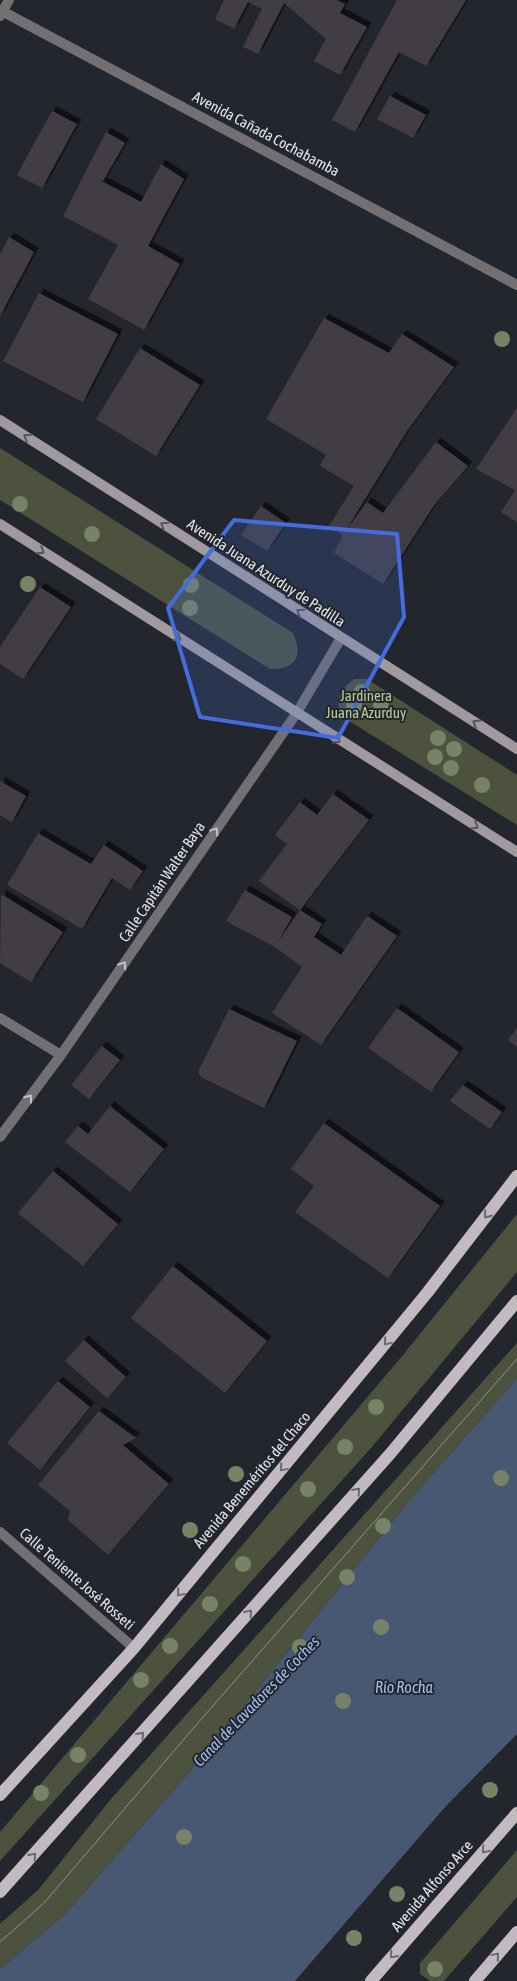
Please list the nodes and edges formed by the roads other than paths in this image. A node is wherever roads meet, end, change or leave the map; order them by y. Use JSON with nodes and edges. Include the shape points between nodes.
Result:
{"nodes":[{"id":1,"x":9,"y":0,"type":"edge"},
{"id":2,"x":1,"y":12,"type":"edge"},
{"id":3,"x":517,"y":286,"type":"edge"},
{"id":4,"x":0,"y":420,"type":"edge"},
{"id":5,"x":0,"y":524,"type":"edge"},
{"id":6,"x":342,"y":638,"type":"junction"},
{"id":7,"x":296,"y":714,"type":"junction"},
{"id":8,"x":517,"y":750,"type":"edge"},
{"id":9,"x":517,"y":852,"type":"edge"},
{"id":10,"x":0,"y":1018,"type":"edge"},
{"id":11,"x":61,"y":1055,"type":"junction"},
{"id":12,"x":0,"y":1137,"type":"edge"},
{"id":13,"x":517,"y":1176,"type":"edge"},
{"id":14,"x":517,"y":1301,"type":"edge"},
{"id":15,"x":0,"y":1532,"type":"edge"},
{"id":16,"x":134,"y":1648,"type":"junction"},
{"id":17,"x":0,"y":1795,"type":"edge"},
{"id":18,"x":517,"y":1813,"type":"edge"},
{"id":19,"x":0,"y":1892,"type":"edge"},
{"id":20,"x":517,"y":1932,"type":"edge"},
{"id":21,"x":371,"y":1981,"type":"edge"},
{"id":22,"x":475,"y":1981,"type":"edge"}],
"edges":[{"from":1,"to":2,"type":"street"},
{"from":2,"to":3,"type":"street","name":"Avenida Cañada Cochabamba"},
{"from":6,"to":4,"type":"main road","name":"Avenida Juana Azurduy de Padilla","one_way":true},
{"from":5,"to":7,"type":"main road","one_way":true},
{"from":6,"to":7,"type":"street","name":"Calle Capitán Walter Baya"},
{"from":8,"to":6,"type":"main road","name":"Avenida Juana Azurduy de Padilla","one_way":true},
{"from":7,"to":9,"type":"main road","one_way":true},
{"from":11,"to":7,"type":"street","name":"Calle Capitán Walter Baya","one_way":true},
{"from":10,"to":11,"type":"street"},
{"from":12,"to":11,"type":"street","name":"Calle Capitán Walter Baya","one_way":true},
{"from":13,"to":16,"type":"main road","name":"Avenida Beneméritos del Chaco","one_way":true,"via":[[427,1293]]},
{"from":19,"to":14,"type":"main road","one_way":true,"via":[[390,1454]]},
{"from":15,"to":16,"type":"street","name":"Calle Teniente José Rosseti"},
{"from":16,"to":17,"type":"main road","name":"Avenida Beneméritos del Chaco"},
{"from":18,"to":21,"type":"main road","name":"Avenida Alfonso Arce","one_way":true},
{"from":22,"to":20,"type":"main road","one_way":true}]}
